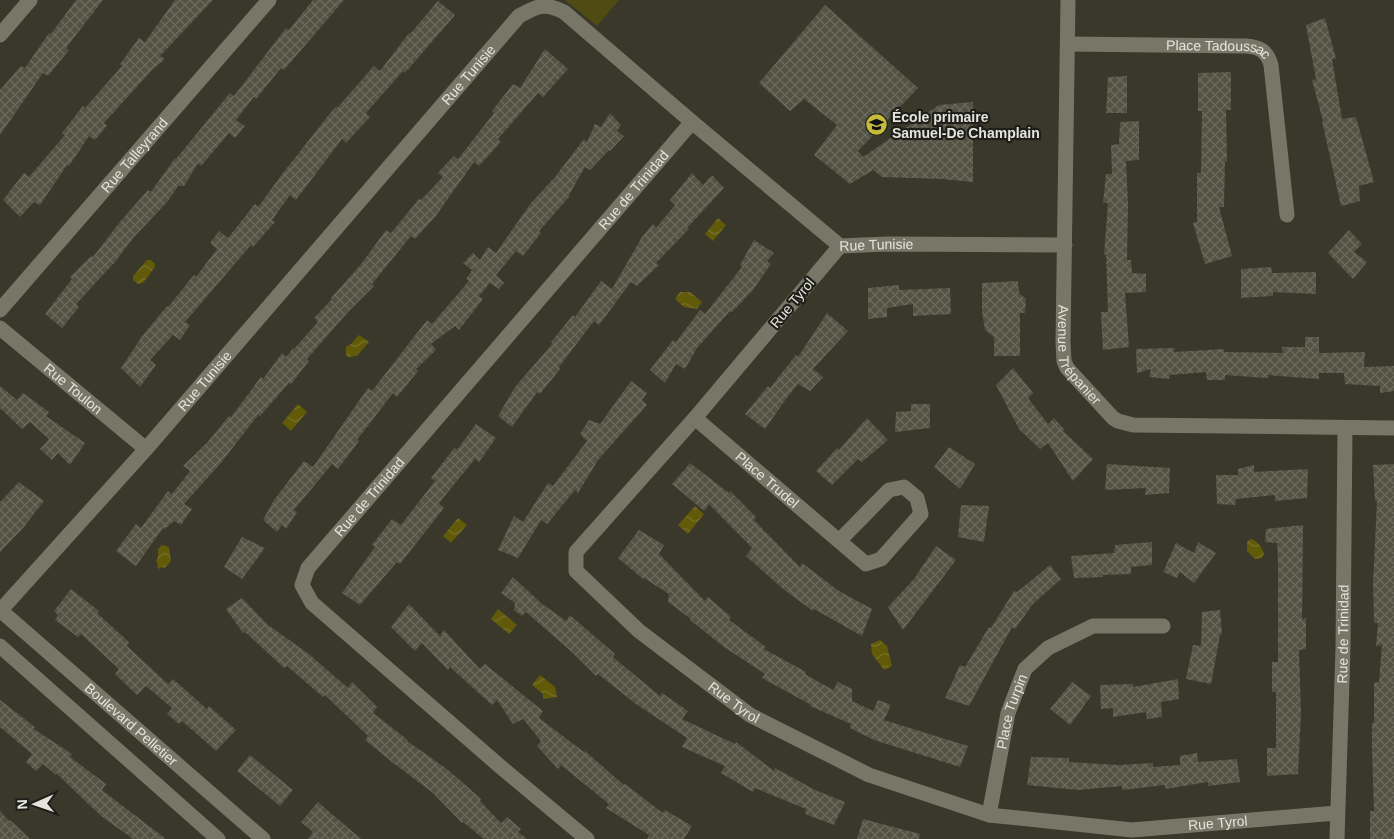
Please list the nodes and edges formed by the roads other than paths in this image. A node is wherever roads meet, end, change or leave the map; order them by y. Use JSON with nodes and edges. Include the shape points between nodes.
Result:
{"nodes":[{"id":1,"x":30,"y":0,"type":"edge"},
{"id":2,"x":269,"y":0,"type":"edge"},
{"id":3,"x":1068,"y":0,"type":"edge"},
{"id":4,"x":0,"y":35,"type":"edge"},
{"id":5,"x":1068,"y":44,"type":"junction"},
{"id":6,"x":692,"y":122,"type":"junction"},
{"id":7,"x":1287,"y":215,"type":"dead end"},
{"id":8,"x":1065,"y":245,"type":"junction"},
{"id":9,"x":840,"y":246,"type":"junction"},
{"id":10,"x":0,"y":310,"type":"edge"},
{"id":11,"x":0,"y":328,"type":"edge"},
{"id":12,"x":695,"y":418,"type":"junction"},
{"id":13,"x":1345,"y":428,"type":"junction"},
{"id":14,"x":1394,"y":428,"type":"edge"},
{"id":15,"x":146,"y":449,"type":"junction"},
{"id":16,"x":839,"y":541,"type":"junction"},
{"id":17,"x":0,"y":610,"type":"edge"},
{"id":18,"x":1164,"y":626,"type":"dead end"},
{"id":19,"x":0,"y":646,"type":"edge"},
{"id":20,"x":1336,"y":813,"type":"junction"},
{"id":21,"x":989,"y":815,"type":"junction"},
{"id":22,"x":218,"y":839,"type":"edge"},
{"id":23,"x":263,"y":839,"type":"edge"},
{"id":24,"x":587,"y":839,"type":"edge"},
{"id":25,"x":1337,"y":839,"type":"edge"}],
"edges":[{"from":1,"to":4,"type":"street"},
{"from":2,"to":10,"type":"street","name":"Rue Talleyrand"},
{"from":3,"to":5,"type":"street","name":"Avenue Trépanier"},
{"from":5,"to":7,"type":"street","name":"Place Tadoussac","via":[[1260,48],[1269,57],[1271,65]]},
{"from":5,"to":8,"type":"street","name":"Avenue Trépanier"},
{"from":6,"to":9,"type":"street","name":"Rue Tunisie"},
{"from":6,"to":15,"type":"street","name":"Rue Tunisie","via":[[564,12],[551,6],[536,6],[519,16]]},
{"from":6,"to":24,"type":"street","name":"Rue de Trinidad","via":[[308,568],[302,585],[312,603]]},
{"from":8,"to":9,"type":"street","name":"Rue Tunisie"},
{"from":8,"to":13,"type":"street","name":"Avenue Trépanier","via":[[1064,361],[1071,373],[1118,422],[1143,426]]},
{"from":9,"to":12,"type":"street","name":"Rue Tyrol"},
{"from":11,"to":15,"type":"street","name":"Rue Toulon"},
{"from":12,"to":16,"type":"street","name":"Place Trudel"},
{"from":12,"to":21,"type":"street","name":"Rue Tyrol","via":[[576,552],[576,571],[639,631],[750,715],[868,776]]},
{"from":13,"to":14,"type":"street","name":"Avenue Trépanier"},
{"from":13,"to":20,"type":"street","name":"Rue de Trinidad","via":[[1343,648]]},
{"from":15,"to":17,"type":"street","name":"Rue Tunisie"},
{"from":16,"to":16,"type":"street","name":"Place Trudel","via":[[866,564],[881,559],[921,514],[917,498],[904,487],[889,490]]},
{"from":17,"to":23,"type":"street","name":"Boulevard Pelletier"},
{"from":18,"to":21,"type":"street","name":"Place Turpin","via":[[1093,626],[1048,648],[1025,669],[1008,713]]},
{"from":19,"to":22,"type":"street","name":"Boulevard Pelletier"},
{"from":20,"to":21,"type":"street","name":"Rue Tyrol","via":[[1132,830]]},
{"from":20,"to":25,"type":"street","name":"Rue de Trinidad"}]}
